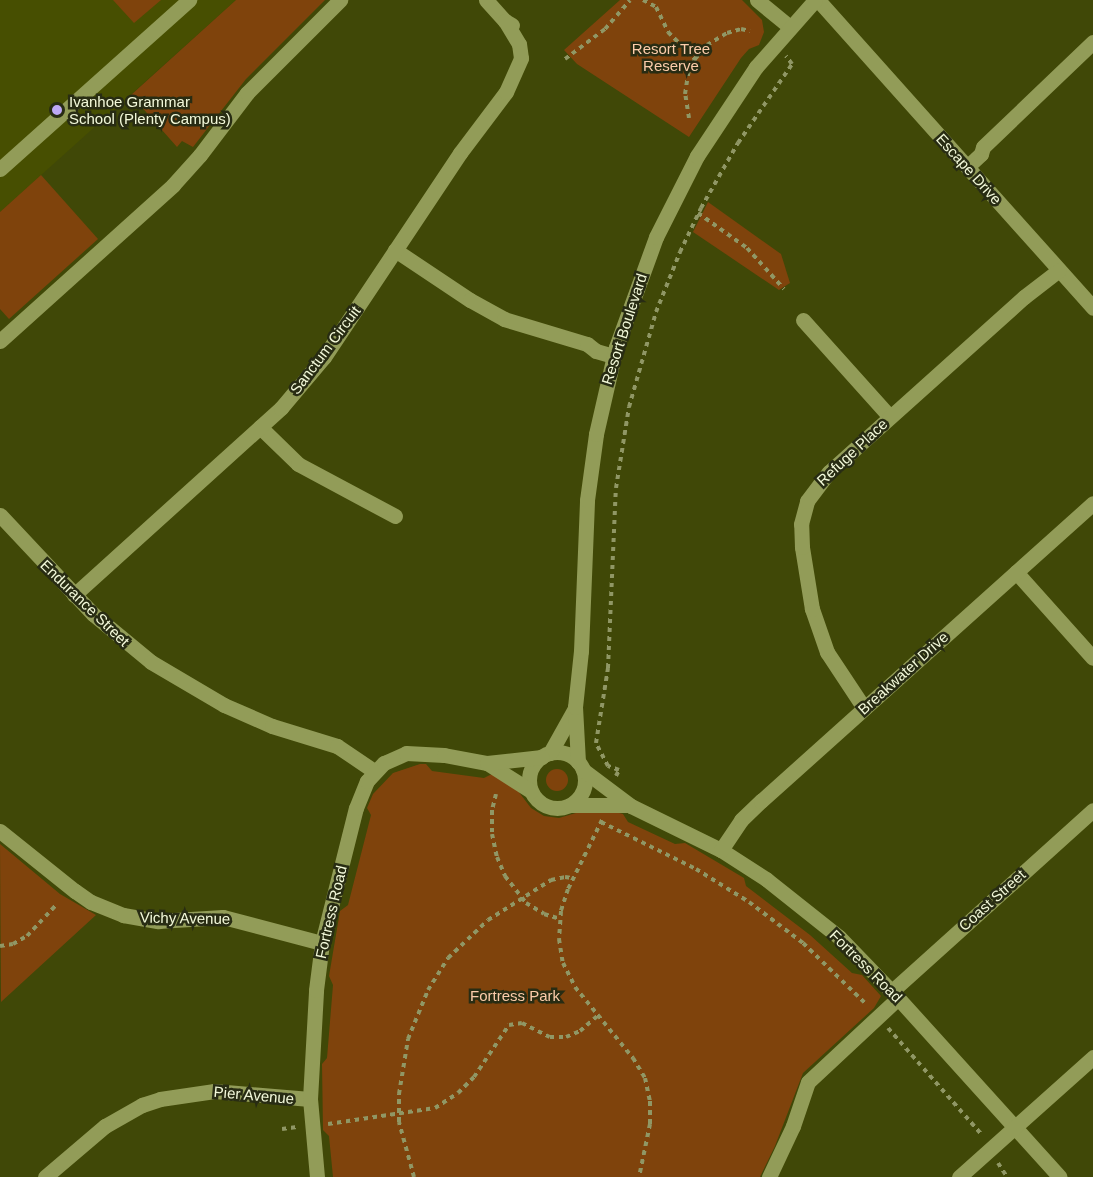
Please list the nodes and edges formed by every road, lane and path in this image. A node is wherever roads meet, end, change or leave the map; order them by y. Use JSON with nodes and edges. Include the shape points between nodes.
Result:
{"nodes":[{"id":1,"x":189,"y":0,"type":"edge"},
{"id":2,"x":340,"y":0,"type":"edge"},
{"id":3,"x":486,"y":0,"type":"edge"},
{"id":4,"x":630,"y":0,"type":"edge"},
{"id":5,"x":643,"y":0,"type":"edge"},
{"id":6,"x":757,"y":0,"type":"edge"},
{"id":7,"x":814,"y":2,"type":"edge"},
{"id":8,"x":790,"y":27,"type":"junction"},
{"id":9,"x":750,"y":31,"type":"dead end"},
{"id":10,"x":1093,"y":42,"type":"edge"},
{"id":11,"x":565,"y":59,"type":"dead end"},
{"id":12,"x":695,"y":59,"type":"junction"},
{"id":13,"x":792,"y":64,"type":"dead end"},
{"id":14,"x":688,"y":118,"type":"dead end"},
{"id":15,"x":965,"y":164,"type":"junction"},
{"id":16,"x":0,"y":169,"type":"edge"},
{"id":17,"x":698,"y":213,"type":"junction"},
{"id":18,"x":395,"y":250,"type":"junction"},
{"id":19,"x":1057,"y":267,"type":"junction"},
{"id":20,"x":784,"y":289,"type":"dead end"},
{"id":21,"x":1093,"y":308,"type":"edge"},
{"id":22,"x":803,"y":320,"type":"dead end"},
{"id":23,"x":0,"y":341,"type":"edge"},
{"id":24,"x":614,"y":352,"type":"junction"},
{"id":25,"x":890,"y":417,"type":"junction"},
{"id":26,"x":260,"y":427,"type":"junction"},
{"id":27,"x":1093,"y":503,"type":"edge"},
{"id":28,"x":0,"y":515,"type":"edge"},
{"id":29,"x":395,"y":516,"type":"dead end"},
{"id":30,"x":1016,"y":572,"type":"junction"},
{"id":31,"x":74,"y":596,"type":"junction"},
{"id":32,"x":1093,"y":658,"type":"edge"},
{"id":33,"x":575,"y":707,"type":"junction"},
{"id":34,"x":864,"y":708,"type":"junction"},
{"id":35,"x":546,"y":755,"type":"junction"},
{"id":36,"x":487,"y":763,"type":"junction"},
{"id":37,"x":580,"y":766,"type":"junction"},
{"id":38,"x":374,"y":771,"type":"junction"},
{"id":39,"x":531,"y":791,"type":"junction"},
{"id":40,"x":496,"y":794,"type":"dead end"},
{"id":41,"x":609,"y":798,"type":"junction"},
{"id":42,"x":571,"y":805,"type":"junction"},
{"id":43,"x":1093,"y":810,"type":"edge"},
{"id":44,"x":601,"y":822,"type":"junction"},
{"id":45,"x":0,"y":831,"type":"edge"},
{"id":46,"x":721,"y":850,"type":"junction"},
{"id":47,"x":572,"y":878,"type":"junction"},
{"id":48,"x":521,"y":898,"type":"junction"},
{"id":49,"x":57,"y":904,"type":"dead end"},
{"id":50,"x":560,"y":919,"type":"junction"},
{"id":51,"x":322,"y":943,"type":"junction"},
{"id":52,"x":0,"y":946,"type":"edge"},
{"id":53,"x":895,"y":995,"type":"junction"},
{"id":54,"x":597,"y":1016,"type":"junction"},
{"id":55,"x":878,"y":1017,"type":"junction"},
{"id":56,"x":1093,"y":1057,"type":"edge"},
{"id":57,"x":310,"y":1099,"type":"junction"},
{"id":58,"x":399,"y":1114,"type":"junction"},
{"id":59,"x":312,"y":1126,"type":"junction"},
{"id":60,"x":1015,"y":1127,"type":"junction"},
{"id":61,"x":282,"y":1129,"type":"dead end"},
{"id":62,"x":990,"y":1149,"type":"junction"},
{"id":63,"x":45,"y":1177,"type":"edge"},
{"id":64,"x":317,"y":1177,"type":"edge"},
{"id":65,"x":414,"y":1177,"type":"edge"},
{"id":66,"x":639,"y":1177,"type":"edge"},
{"id":67,"x":769,"y":1177,"type":"edge"},
{"id":68,"x":959,"y":1177,"type":"edge"},
{"id":69,"x":1007,"y":1177,"type":"edge"},
{"id":70,"x":1060,"y":1177,"type":"edge"}],
"edges":[{"from":1,"to":16,"type":"street"},
{"from":2,"to":23,"type":"street","via":[[247,93],[173,185]]},
{"from":3,"to":18,"type":"street","name":"Sanctum Circuit","via":[[525,38],[530,61],[521,82],[506,92],[470,138]]},
{"from":4,"to":11,"type":"path","via":[[605,29]]},
{"from":5,"to":12,"type":"path","via":[[656,7],[668,32]]},
{"from":6,"to":8,"type":"street"},
{"from":7,"to":8,"type":"street","name":"Resort Boulevard"},
{"from":7,"to":15,"type":"street","name":"Escape Drive","via":[[828,23],[844,30]]},
{"from":8,"to":24,"type":"street","name":"Resort Boulevard","via":[[733,99],[686,177],[643,270]]},
{"from":9,"to":12,"type":"path","via":[[741,28],[727,33],[707,45]]},
{"from":10,"to":15,"type":"street","via":[[983,147],[981,154]]},
{"from":12,"to":14,"type":"path","via":[[685,94]]},
{"from":13,"to":17,"type":"path","via":[[738,142]]},
{"from":15,"to":19,"type":"street","name":"Escape Drive"},
{"from":17,"to":20,"type":"path","via":[[747,248]]},
{"from":17,"to":41,"type":"path","via":[[649,335],[629,406],[619,464],[611,552],[608,668],[596,743],[608,766],[619,770]]},
{"from":18,"to":24,"type":"street","via":[[504,319],[587,344],[596,351]]},
{"from":18,"to":26,"type":"street","name":"Sanctum Circuit","via":[[311,374]]},
{"from":19,"to":21,"type":"street","name":"Escape Drive"},
{"from":19,"to":25,"type":"street","name":"Refuge Place","via":[[1047,281],[1040,282]]},
{"from":22,"to":25,"type":"street"},
{"from":24,"to":33,"type":"street","name":"Resort Boulevard","via":[[587,500]]},
{"from":25,"to":34,"type":"street","name":"Refuge Place","via":[[820,481],[807,501],[801,524],[804,567],[819,631],[839,673]]},
{"from":26,"to":29,"type":"street","via":[[298,464]]},
{"from":26,"to":31,"type":"street","name":"Sanctum Circuit"},
{"from":27,"to":30,"type":"street","name":"Breakwater Drive"},
{"from":28,"to":31,"type":"street","name":"Endurance Street"},
{"from":30,"to":32,"type":"street"},
{"from":30,"to":34,"type":"street","name":"Breakwater Drive"},
{"from":31,"to":38,"type":"street","name":"Endurance Street","via":[[128,645],[191,687],[272,726],[338,746]]},
{"from":33,"to":35,"type":"street","name":"Resort Boulevard"},
{"from":33,"to":37,"type":"street","name":"Resort Boulevard"},
{"from":34,"to":46,"type":"street","name":"Breakwater Drive","via":[[748,813]]},
{"from":35,"to":36,"type":"street","name":"Fortress Road"},
{"from":35,"to":37,"type":"street","via":[[565,754]]},
{"from":35,"to":39,"type":"street","via":[[532,768]]},
{"from":36,"to":38,"type":"street","name":"Fortress Road","via":[[405,753]]},
{"from":36,"to":39,"type":"street","name":"Fortress Road"},
{"from":37,"to":41,"type":"street"},
{"from":37,"to":42,"type":"street","via":[[585,778],[582,794]]},
{"from":38,"to":51,"type":"street","name":"Fortress Road","via":[[356,808]]},
{"from":39,"to":42,"type":"street","via":[[548,807]]},
{"from":40,"to":48,"type":"path","via":[[491,820],[493,845],[505,876]]},
{"from":41,"to":42,"type":"street","name":"Fortress Road"},
{"from":41,"to":44,"type":"path"},
{"from":41,"to":46,"type":"street","name":"Fortress Road"},
{"from":43,"to":53,"type":"street","name":"Coast Street"},
{"from":44,"to":47,"type":"path"},
{"from":44,"to":55,"type":"path","via":[[696,869],[759,909],[820,958]]},
{"from":45,"to":51,"type":"street","name":"Vichy Avenue","via":[[91,902],[123,915],[158,921],[224,917]]},
{"from":46,"to":53,"type":"street","name":"Fortress Road","via":[[839,937]]},
{"from":47,"to":48,"type":"path","via":[[558,877]]},
{"from":47,"to":50,"type":"path"},
{"from":48,"to":50,"type":"path","via":[[535,910]]},
{"from":48,"to":58,"type":"path","via":[[466,939],[432,983],[408,1039],[400,1078]]},
{"from":49,"to":52,"type":"path","via":[[27,936]]},
{"from":50,"to":54,"type":"path","via":[[563,963],[574,987]]},
{"from":51,"to":57,"type":"street","name":"Fortress Road","via":[[312,1029]]},
{"from":53,"to":55,"type":"street","name":"Coast Street"},
{"from":53,"to":60,"type":"street","name":"Fortress Road"},
{"from":54,"to":58,"type":"path","via":[[580,1031],[558,1038],[522,1023],[509,1025],[481,1068],[458,1094],[435,1108]]},
{"from":54,"to":66,"type":"path","via":[[640,1068],[648,1089],[650,1124]]},
{"from":55,"to":62,"type":"path","via":[[979,1130]]},
{"from":55,"to":67,"type":"street","name":"Coast Street","via":[[808,1082]]},
{"from":56,"to":60,"type":"street"},
{"from":57,"to":59,"type":"street","name":"Fortress Road"},
{"from":57,"to":63,"type":"street","name":"Pier Avenue","via":[[214,1091],[160,1099],[105,1126]]},
{"from":58,"to":59,"type":"path"},
{"from":58,"to":65,"type":"path"},
{"from":59,"to":61,"type":"path"},
{"from":59,"to":64,"type":"street","name":"Fortress Road"},
{"from":60,"to":62,"type":"street"},
{"from":60,"to":70,"type":"street","name":"Fortress Road"},
{"from":62,"to":68,"type":"street"},
{"from":62,"to":69,"type":"path"}]}
